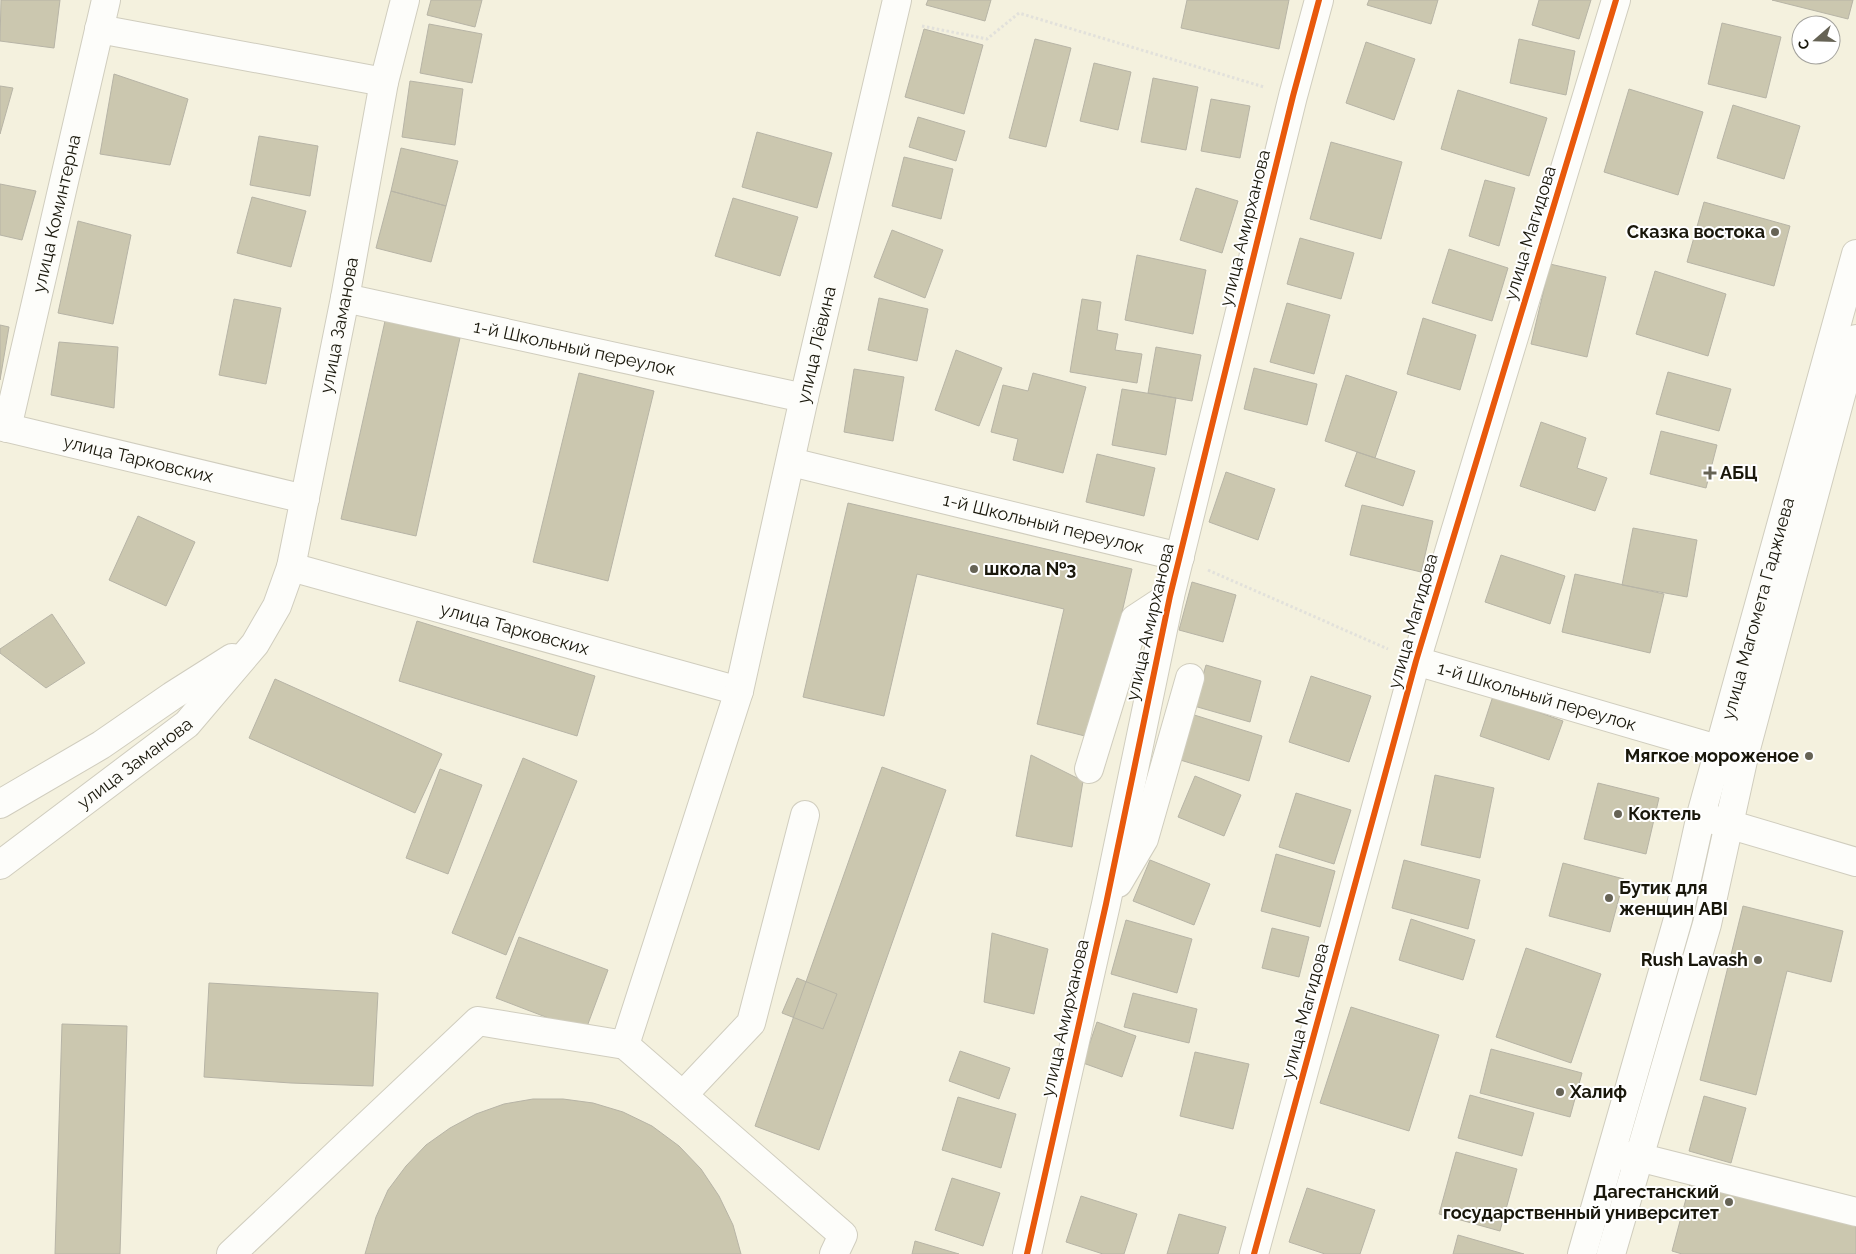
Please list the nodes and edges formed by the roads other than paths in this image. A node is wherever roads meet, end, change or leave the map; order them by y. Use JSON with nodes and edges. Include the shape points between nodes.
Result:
{"nodes":[{"id":1,"x":106,"y":0,"type":"edge"},
{"id":2,"x":405,"y":0,"type":"edge"},
{"id":3,"x":1319,"y":0,"type":"edge"},
{"id":4,"x":1616,"y":0,"type":"edge"},
{"id":5,"x":894,"y":10,"type":"edge"},
{"id":6,"x":99,"y":29,"type":"junction"},
{"id":7,"x":384,"y":82,"type":"junction"},
{"id":8,"x":1856,"y":254,"type":"edge"},
{"id":9,"x":345,"y":298,"type":"junction"},
{"id":10,"x":1856,"y":340,"type":"edge"},
{"id":11,"x":804,"y":398,"type":"junction"},
{"id":12,"x":3,"y":427,"type":"edge"},
{"id":13,"x":791,"y":462,"type":"junction"},
{"id":14,"x":305,"y":499,"type":"junction"},
{"id":15,"x":1180,"y":558,"type":"junction"},
{"id":16,"x":291,"y":567,"type":"junction"},
{"id":17,"x":1170,"y":596,"type":"junction"},
{"id":18,"x":254,"y":644,"type":"junction"},
{"id":19,"x":1416,"y":661,"type":"junction"},
{"id":20,"x":1190,"y":678,"type":"dead end"},
{"id":21,"x":739,"y":691,"type":"junction"},
{"id":22,"x":1731,"y":753,"type":"junction"},
{"id":23,"x":1088,"y":769,"type":"dead end"},
{"id":24,"x":0,"y":804,"type":"edge"},
{"id":25,"x":805,"y":815,"type":"dead end"},
{"id":26,"x":1701,"y":815,"type":"junction"},
{"id":27,"x":1728,"y":824,"type":"junction"},
{"id":28,"x":1856,"y":862,"type":"edge"},
{"id":29,"x":0,"y":865,"type":"edge"},
{"id":30,"x":1106,"y":904,"type":"junction"},
{"id":31,"x":625,"y":1045,"type":"junction"},
{"id":32,"x":683,"y":1095,"type":"junction"},
{"id":33,"x":1611,"y":1155,"type":"junction"},
{"id":34,"x":1638,"y":1157,"type":"junction"},
{"id":35,"x":1856,"y":1212,"type":"edge"},
{"id":36,"x":231,"y":1254,"type":"edge"},
{"id":37,"x":834,"y":1254,"type":"edge"},
{"id":38,"x":1027,"y":1254,"type":"edge"},
{"id":39,"x":1254,"y":1254,"type":"edge"},
{"id":40,"x":1582,"y":1254,"type":"edge"},
{"id":41,"x":1611,"y":1254,"type":"edge"}],
"edges":[{"from":1,"to":6,"type":"street","name":"улица Коминтерна"},
{"from":2,"to":7,"type":"street","name":"улица Заманова"},
{"from":3,"to":15,"type":"street","name":"улица Амирханова"},
{"from":4,"to":19,"type":"street","name":"улица Магидова"},
{"from":5,"to":11,"type":"street","name":"улица Лёвина"},
{"from":6,"to":7,"type":"street"},
{"from":6,"to":12,"type":"street","name":"улица Коминтерна"},
{"from":7,"to":9,"type":"street","name":"улица Заманова"},
{"from":8,"to":22,"type":"street","name":"улица Магомета Гаджиева"},
{"from":9,"to":11,"type":"street","name":"1-й Школьный переулок"},
{"from":9,"to":14,"type":"street","name":"улица Заманова"},
{"from":10,"to":22,"type":"street","name":"улица Магомета Гаджиева"},
{"from":11,"to":13,"type":"street","name":"улица Лёвина"},
{"from":12,"to":14,"type":"street","name":"улица Тарковских"},
{"from":13,"to":15,"type":"street","name":"1-й Школьный переулок"},
{"from":13,"to":21,"type":"street","name":"улица Лёвина"},
{"from":14,"to":16,"type":"street","name":"улица Заманова"},
{"from":15,"to":17,"type":"street","name":"улица Амирханова"},
{"from":16,"to":18,"type":"street","name":"улица Заманова","via":[[277,606]]},
{"from":16,"to":21,"type":"street","name":"улица Тарковских"},
{"from":17,"to":23,"type":"street","via":[[1135,619]]},
{"from":17,"to":30,"type":"street","name":"улица Амирханова"},
{"from":18,"to":24,"type":"street","name":"улица Заманова","via":[[101,745]]},
{"from":18,"to":29,"type":"street","name":"улица Заманова","via":[[187,724]]},
{"from":19,"to":22,"type":"street","name":"1-й Школьный переулок"},
{"from":19,"to":39,"type":"street","name":"улица Магидова"},
{"from":20,"to":30,"type":"street","via":[[1144,839]]},
{"from":21,"to":31,"type":"street","name":"улица Лёвина"},
{"from":22,"to":26,"type":"street","name":"улица Магомета Гаджиева"},
{"from":22,"to":27,"type":"street","name":"улица Магомета Гаджиева"},
{"from":25,"to":32,"type":"street","via":[[751,1023]]},
{"from":26,"to":27,"type":"street"},
{"from":26,"to":33,"type":"street","name":"улица Магомета Гаджиева","via":[[1678,919]]},
{"from":27,"to":28,"type":"street"},
{"from":27,"to":34,"type":"street","name":"улица Магомета Гаджиева","via":[[1707,924]]},
{"from":30,"to":38,"type":"street","name":"улица Амирханова"},
{"from":31,"to":32,"type":"street"},
{"from":31,"to":36,"type":"street","via":[[478,1020]]},
{"from":32,"to":37,"type":"street","via":[[843,1235]]},
{"from":33,"to":34,"type":"street"},
{"from":33,"to":40,"type":"street","name":"улица Магомета Гаджиева"},
{"from":34,"to":35,"type":"street"},
{"from":34,"to":41,"type":"street","name":"улица Магомета Гаджиева"}]}
